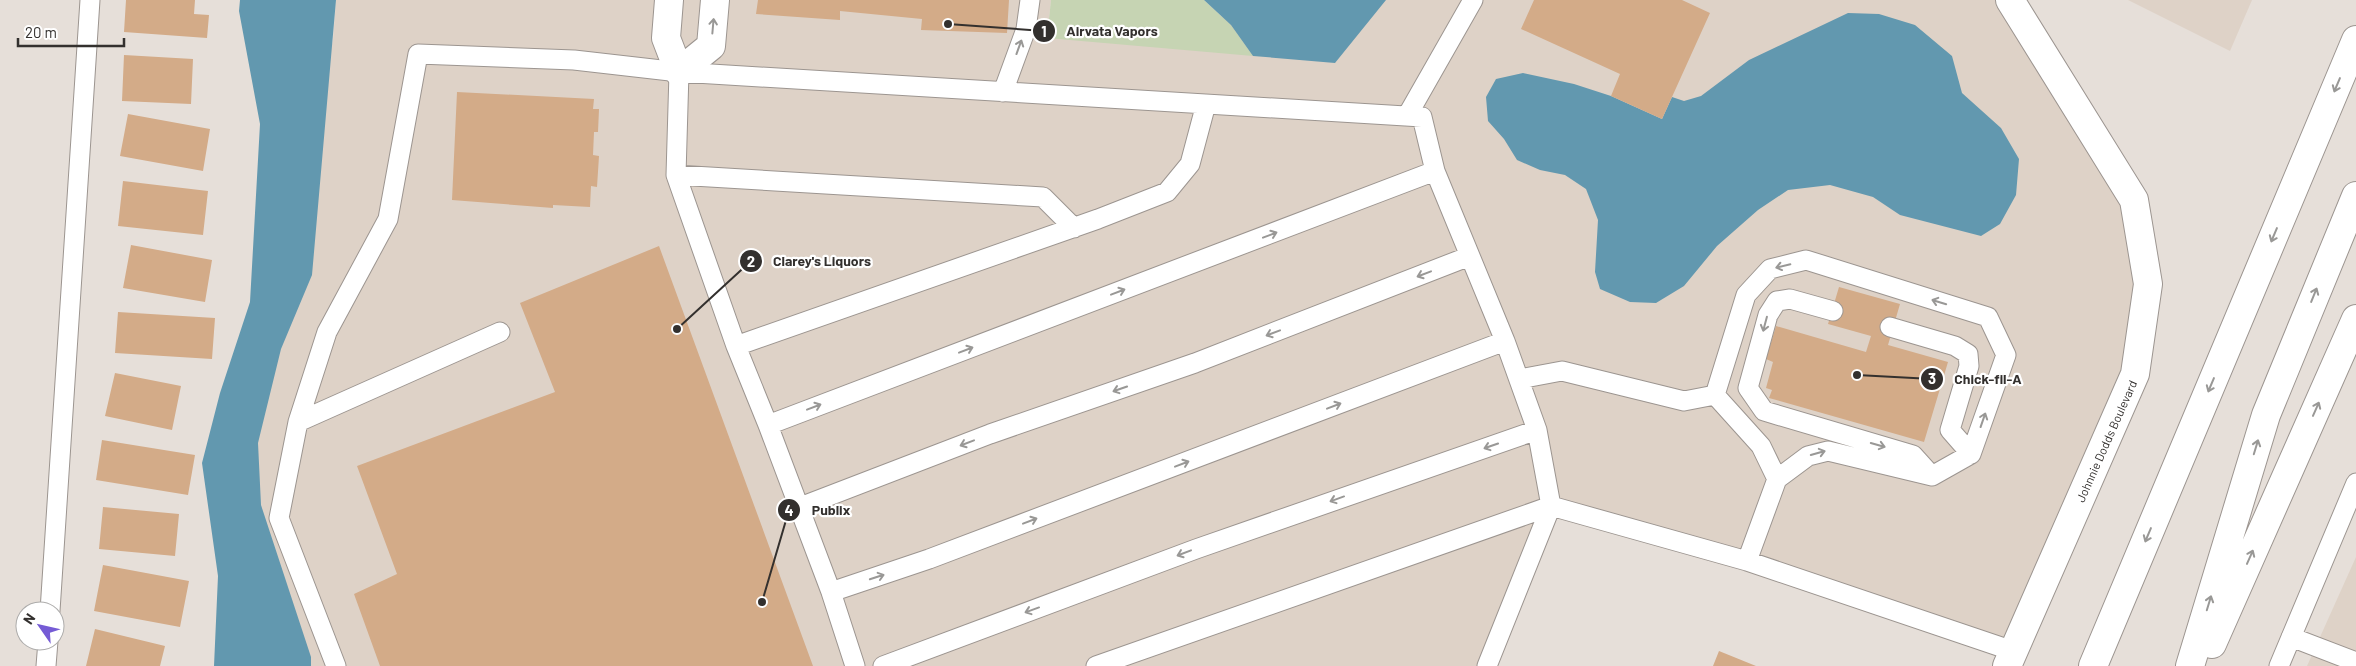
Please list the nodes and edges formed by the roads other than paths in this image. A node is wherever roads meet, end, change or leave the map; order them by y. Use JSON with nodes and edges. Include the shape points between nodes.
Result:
{"nodes":[{"id":1,"x":90,"y":0,"type":"edge"},
{"id":2,"x":669,"y":0,"type":"edge"},
{"id":3,"x":716,"y":0,"type":"edge"},
{"id":4,"x":1030,"y":0,"type":"edge"},
{"id":5,"x":1473,"y":0,"type":"edge"},
{"id":6,"x":2010,"y":0,"type":"edge"},
{"id":7,"x":2356,"y":40,"type":"edge"},
{"id":8,"x":679,"y":72,"type":"junction"},
{"id":9,"x":1003,"y":92,"type":"junction"},
{"id":10,"x":1206,"y":104,"type":"junction"},
{"id":11,"x":1407,"y":116,"type":"junction"},
{"id":12,"x":1435,"y":170,"type":"junction"},
{"id":13,"x":676,"y":176,"type":"junction"},
{"id":14,"x":2356,"y":196,"type":"edge"},
{"id":15,"x":1074,"y":228,"type":"junction"},
{"id":16,"x":1470,"y":256,"type":"junction"},
{"id":17,"x":1833,"y":311,"type":"dead end"},
{"id":18,"x":2356,"y":319,"type":"edge"},
{"id":19,"x":1890,"y":327,"type":"dead end"},
{"id":20,"x":500,"y":332,"type":"dead end"},
{"id":21,"x":1505,"y":341,"type":"junction"},
{"id":22,"x":736,"y":346,"type":"junction"},
{"id":23,"x":1518,"y":379,"type":"junction"},
{"id":24,"x":1715,"y":395,"type":"junction"},
{"id":25,"x":298,"y":422,"type":"junction"},
{"id":26,"x":768,"y":425,"type":"junction"},
{"id":27,"x":1537,"y":430,"type":"junction"},
{"id":28,"x":1971,"y":454,"type":"junction"},
{"id":29,"x":1932,"y":476,"type":"junction"},
{"id":30,"x":1777,"y":478,"type":"junction"},
{"id":31,"x":2356,"y":483,"type":"edge"},
{"id":32,"x":1551,"y":506,"type":"junction"},
{"id":33,"x":800,"y":507,"type":"junction"},
{"id":34,"x":1747,"y":561,"type":"junction"},
{"id":35,"x":831,"y":592,"type":"junction"},
{"id":36,"x":51,"y":601,"type":"edge"},
{"id":37,"x":2291,"y":636,"type":"junction"},
{"id":38,"x":47,"y":651,"type":"edge"},
{"id":39,"x":2010,"y":659,"type":"edge"},
{"id":40,"x":2356,"y":662,"type":"edge"},
{"id":41,"x":46,"y":666,"type":"edge"},
{"id":42,"x":336,"y":666,"type":"edge"},
{"id":43,"x":855,"y":666,"type":"edge"},
{"id":44,"x":883,"y":666,"type":"edge"},
{"id":45,"x":1096,"y":666,"type":"edge"},
{"id":46,"x":1487,"y":666,"type":"edge"},
{"id":47,"x":2093,"y":666,"type":"edge"},
{"id":48,"x":2190,"y":666,"type":"edge"},
{"id":49,"x":2202,"y":666,"type":"edge"},
{"id":50,"x":2279,"y":666,"type":"edge"}],
"edges":[{"from":1,"to":36,"type":"lane"},
{"from":2,"to":8,"type":"main road","via":[[666,38]]},
{"from":8,"to":3,"type":"main road","one_way":true,"via":[[711,46]]},
{"from":9,"to":4,"type":"lane","one_way":true,"via":[[1026,29]]},
{"from":5,"to":11,"type":"lane"},
{"from":6,"to":39,"type":"main road","name":"Johnnie Dodds Boulevard","via":[[2134,200],[2148,284],[2135,374]]},
{"from":7,"to":47,"type":"main road","one_way":true},
{"from":8,"to":9,"type":"lane"},
{"from":8,"to":13,"type":"lane"},
{"from":8,"to":25,"type":"lane","via":[[574,60],[418,54],[388,219],[327,332]]},
{"from":9,"to":10,"type":"lane"},
{"from":10,"to":11,"type":"lane"},
{"from":10,"to":15,"type":"lane","via":[[1190,164],[1167,192]]},
{"from":11,"to":12,"type":"lane","via":[[1422,117]]},
{"from":12,"to":16,"type":"lane"},
{"from":26,"to":12,"type":"lane","one_way":true},
{"from":13,"to":15,"type":"lane","via":[[1043,197]]},
{"from":13,"to":22,"type":"lane"},
{"from":48,"to":14,"type":"main road","one_way":true,"via":[[2266,415]]},
{"from":15,"to":22,"type":"lane"},
{"from":16,"to":21,"type":"lane"},
{"from":16,"to":33,"type":"lane","one_way":true,"via":[[1195,363],[990,434]]},
{"from":17,"to":29,"type":"lane","one_way":true,"via":[[1790,299],[1777,301],[1768,315],[1748,388],[1764,411],[1913,455]]},
{"from":49,"to":18,"type":"main road","one_way":true},
{"from":19,"to":28,"type":"lane","via":[[1956,346],[1968,354],[1969,366],[1950,430]]},
{"from":20,"to":25,"type":"lane"},
{"from":21,"to":23,"type":"lane"},
{"from":35,"to":21,"type":"lane","one_way":true,"via":[[930,559]]},
{"from":22,"to":26,"type":"lane"},
{"from":23,"to":24,"type":"lane","via":[[1562,371],[1684,401]]},
{"from":23,"to":27,"type":"lane"},
{"from":28,"to":24,"type":"lane","one_way":true,"via":[[2006,355],[1988,317],[1806,260],[1770,269],[1746,295]]},
{"from":24,"to":30,"type":"lane","via":[[1761,446]]},
{"from":25,"to":42,"type":"lane","via":[[279,518]]},
{"from":26,"to":33,"type":"lane"},
{"from":27,"to":32,"type":"lane"},
{"from":27,"to":44,"type":"lane","one_way":true,"via":[[1196,549]]},
{"from":28,"to":29,"type":"lane"},
{"from":30,"to":29,"type":"lane","one_way":true,"via":[[1808,456],[1828,450]]},
{"from":30,"to":34,"type":"lane"},
{"from":31,"to":37,"type":"lane"},
{"from":32,"to":34,"type":"lane"},
{"from":32,"to":45,"type":"lane"},
{"from":32,"to":46,"type":"lane"},
{"from":33,"to":35,"type":"lane"},
{"from":34,"to":39,"type":"lane"},
{"from":35,"to":43,"type":"lane"},
{"from":37,"to":40,"type":"lane"},
{"from":37,"to":50,"type":"lane"},
{"from":38,"to":41,"type":"lane"}]}
